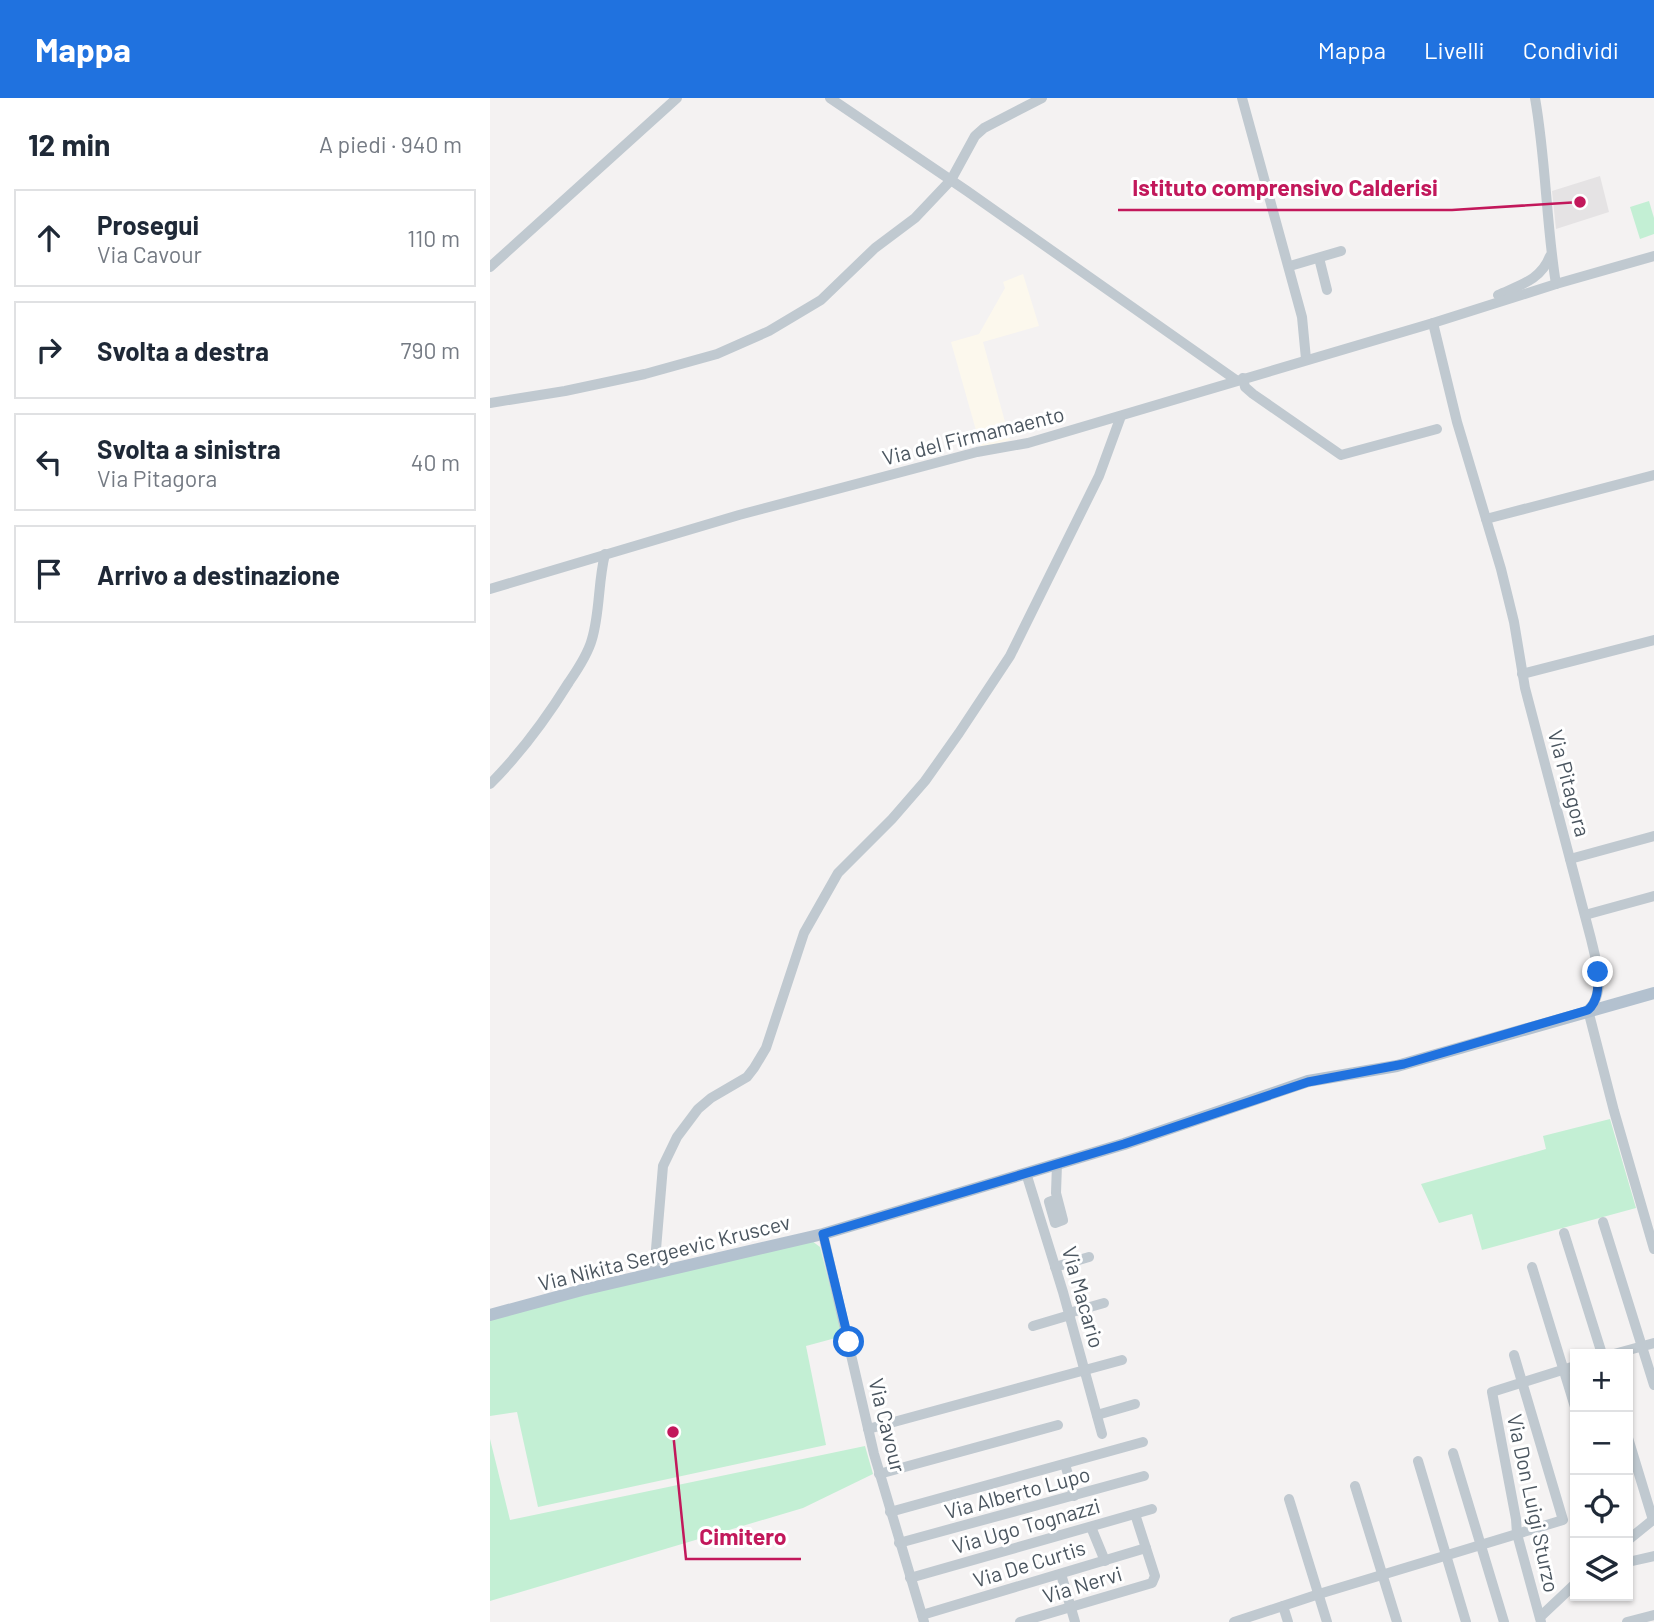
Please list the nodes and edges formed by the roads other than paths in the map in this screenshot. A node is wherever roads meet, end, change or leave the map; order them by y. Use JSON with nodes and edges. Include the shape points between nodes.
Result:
{"nodes":[{"id":1,"x":677,"y":98,"type":"edge"},
{"id":2,"x":830,"y":98,"type":"edge"},
{"id":3,"x":1042,"y":98,"type":"edge"},
{"id":4,"x":1242,"y":98,"type":"edge"},
{"id":5,"x":1535,"y":98,"type":"edge"},
{"id":6,"x":951,"y":180,"type":"junction"},
{"id":7,"x":1341,"y":251,"type":"dead end"},
{"id":8,"x":1551,"y":253,"type":"junction"},
{"id":9,"x":1654,"y":256,"type":"edge"},
{"id":10,"x":1319,"y":258,"type":"junction"},
{"id":11,"x":490,"y":267,"type":"edge"},
{"id":12,"x":1290,"y":267,"type":"junction"},
{"id":13,"x":1556,"y":284,"type":"junction"},
{"id":14,"x":1327,"y":290,"type":"dead end"},
{"id":15,"x":1464,"y":312,"type":"junction"},
{"id":16,"x":1433,"y":323,"type":"junction"},
{"id":17,"x":1306,"y":359,"type":"junction"},
{"id":18,"x":1239,"y":379,"type":"junction"},
{"id":19,"x":490,"y":402,"type":"edge"},
{"id":20,"x":1121,"y":416,"type":"junction"},
{"id":21,"x":1437,"y":429,"type":"dead end"},
{"id":22,"x":1654,"y":475,"type":"edge"},
{"id":23,"x":1486,"y":519,"type":"junction"},
{"id":24,"x":605,"y":554,"type":"junction"},
{"id":25,"x":490,"y":589,"type":"edge"},
{"id":26,"x":1654,"y":640,"type":"edge"},
{"id":27,"x":1522,"y":674,"type":"junction"},
{"id":28,"x":490,"y":784,"type":"edge"},
{"id":29,"x":1654,"y":836,"type":"edge"},
{"id":30,"x":1570,"y":859,"type":"junction"},
{"id":31,"x":1654,"y":896,"type":"edge"},
{"id":32,"x":1585,"y":915,"type":"junction"},
{"id":33,"x":1654,"y":993,"type":"edge"},
{"id":34,"x":1588,"y":1010,"type":"junction"},
{"id":35,"x":1057,"y":1164,"type":"junction"},
{"id":36,"x":1026,"y":1172,"type":"junction"},
{"id":37,"x":1602,"y":1222,"type":"dead end"},
{"id":38,"x":1041,"y":1223,"type":"junction"},
{"id":39,"x":1564,"y":1233,"type":"dead end"},
{"id":40,"x":823,"y":1234,"type":"junction"},
{"id":41,"x":1654,"y":1249,"type":"edge"},
{"id":42,"x":1089,"y":1257,"type":"dead end"},
{"id":43,"x":1055,"y":1267,"type":"junction"},
{"id":44,"x":1532,"y":1267,"type":"dead end"},
{"id":45,"x":654,"y":1273,"type":"junction"},
{"id":46,"x":1104,"y":1303,"type":"dead end"},
{"id":47,"x":1069,"y":1314,"type":"junction"},
{"id":48,"x":490,"y":1315,"type":"edge"},
{"id":49,"x":1033,"y":1325,"type":"dead end"},
{"id":50,"x":1654,"y":1343,"type":"edge"},
{"id":51,"x":1642,"y":1346,"type":"junction"},
{"id":52,"x":1600,"y":1349,"type":"edge"},
{"id":53,"x":1632,"y":1349,"type":"edge"},
{"id":54,"x":1514,"y":1355,"type":"dead end"},
{"id":55,"x":1122,"y":1360,"type":"dead end"},
{"id":56,"x":1570,"y":1368,"type":"edge"},
{"id":57,"x":1085,"y":1370,"type":"junction"},
{"id":58,"x":1522,"y":1382,"type":"junction"},
{"id":59,"x":1654,"y":1385,"type":"edge"},
{"id":60,"x":1135,"y":1404,"type":"dead end"},
{"id":61,"x":1097,"y":1415,"type":"junction"},
{"id":62,"x":1058,"y":1425,"type":"dead end"},
{"id":63,"x":868,"y":1429,"type":"junction"},
{"id":64,"x":1102,"y":1434,"type":"dead end"},
{"id":65,"x":1143,"y":1442,"type":"dead end"},
{"id":66,"x":1453,"y":1453,"type":"dead end"},
{"id":67,"x":1633,"y":1454,"type":"edge"},
{"id":68,"x":1418,"y":1461,"type":"dead end"},
{"id":69,"x":1065,"y":1464,"type":"junction"},
{"id":70,"x":879,"y":1474,"type":"junction"},
{"id":71,"x":1144,"y":1476,"type":"dead end"},
{"id":72,"x":1355,"y":1486,"type":"dead end"},
{"id":73,"x":1074,"y":1496,"type":"junction"},
{"id":74,"x":1289,"y":1499,"type":"dead end"},
{"id":75,"x":1152,"y":1509,"type":"dead end"},
{"id":76,"x":890,"y":1511,"type":"junction"},
{"id":77,"x":1135,"y":1514,"type":"junction"},
{"id":78,"x":1653,"y":1520,"type":"edge"},
{"id":79,"x":1091,"y":1527,"type":"junction"},
{"id":80,"x":1517,"y":1534,"type":"junction"},
{"id":81,"x":1630,"y":1538,"type":"edge"},
{"id":82,"x":900,"y":1543,"type":"junction"},
{"id":83,"x":1481,"y":1545,"type":"junction"},
{"id":84,"x":1146,"y":1548,"type":"junction"},
{"id":85,"x":1446,"y":1555,"type":"junction"},
{"id":86,"x":1654,"y":1556,"type":"edge"},
{"id":87,"x":1105,"y":1560,"type":"junction"},
{"id":88,"x":1633,"y":1561,"type":"edge"},
{"id":89,"x":1061,"y":1574,"type":"junction"},
{"id":90,"x":1382,"y":1574,"type":"junction"},
{"id":91,"x":910,"y":1578,"type":"junction"},
{"id":92,"x":1570,"y":1589,"type":"edge"},
{"id":93,"x":1319,"y":1594,"type":"junction"},
{"id":94,"x":1283,"y":1605,"type":"junction"},
{"id":95,"x":1071,"y":1608,"type":"junction"},
{"id":96,"x":1654,"y":1615,"type":"edge"},
{"id":97,"x":923,"y":1619,"type":"edge"},
{"id":98,"x":1541,"y":1619,"type":"edge"},
{"id":99,"x":1020,"y":1622,"type":"edge"},
{"id":100,"x":1075,"y":1622,"type":"edge"},
{"id":101,"x":1234,"y":1622,"type":"edge"},
{"id":102,"x":1288,"y":1622,"type":"edge"},
{"id":103,"x":1327,"y":1622,"type":"edge"},
{"id":104,"x":1396,"y":1622,"type":"edge"},
{"id":105,"x":1466,"y":1622,"type":"edge"},
{"id":106,"x":1504,"y":1622,"type":"edge"},
{"id":107,"x":1627,"y":1622,"type":"edge"}],
"edges":[{"from":1,"to":11,"type":"street"},
{"from":2,"to":6,"type":"street"},
{"from":3,"to":6,"type":"street","via":[[975,136]]},
{"from":4,"to":12,"type":"street"},
{"from":5,"to":8,"type":"street","via":[[1544,148]]},
{"from":6,"to":18,"type":"street"},
{"from":6,"to":19,"type":"street","via":[[915,218],[875,248],[821,300],[761,336],[645,374]]},
{"from":7,"to":10,"type":"street"},
{"from":8,"to":13,"type":"street"},
{"from":8,"to":15,"type":"street","name":"Via del Firmamaento","via":[[1536,277]]},
{"from":9,"to":13,"type":"street","name":"Via del Firmamaento"},
{"from":10,"to":12,"type":"street"},
{"from":10,"to":14,"type":"street"},
{"from":12,"to":17,"type":"street"},
{"from":13,"to":15,"type":"street","name":"Via del Firmamaento"},
{"from":15,"to":16,"type":"street","name":"Via del Firmamaento"},
{"from":16,"to":17,"type":"street","name":"Via del Firmamaento"},
{"from":16,"to":23,"type":"street","name":"Via Pitagora"},
{"from":17,"to":18,"type":"street","name":"Via del Firmamaento"},
{"from":18,"to":20,"type":"street","name":"Via del Firmamaento"},
{"from":18,"to":21,"type":"street","via":[[1253,394],[1341,455]]},
{"from":20,"to":24,"type":"street","name":"Via del Firmamaento"},
{"from":20,"to":45,"type":"street","via":[[1099,476],[1010,656],[925,781],[838,873],[804,933],[766,1048],[754,1068],[698,1109],[668,1151]]},
{"from":22,"to":23,"type":"street"},
{"from":23,"to":27,"type":"street","name":"Via Pitagora","via":[[1514,622]]},
{"from":24,"to":25,"type":"street","name":"Via del Firmamaento"},
{"from":24,"to":28,"type":"street","via":[[592,641],[550,714]]},
{"from":26,"to":27,"type":"street"},
{"from":27,"to":30,"type":"street","name":"Via Pitagora"},
{"from":29,"to":30,"type":"street"},
{"from":30,"to":32,"type":"street","name":"Via Pitagora"},
{"from":31,"to":32,"type":"street"},
{"from":32,"to":34,"type":"street","name":"Via Pitagora","via":[[1598,972],[1598,992]]},
{"from":33,"to":34,"type":"main road","name":"Via Nikita Sergeevic Kruscev"},
{"from":34,"to":35,"type":"main road","name":"Via Nikita Sergeevic Kruscev","via":[[1404,1064],[1308,1082]]},
{"from":34,"to":41,"type":"street"},
{"from":35,"to":36,"type":"main road","name":"Via Nikita Sergeevic Kruscev"},
{"from":35,"to":38,"type":"street","via":[[1057,1199],[1049,1202],[1054,1219]]},
{"from":36,"to":38,"type":"street","name":"Via Macario"},
{"from":36,"to":40,"type":"main road","name":"Via Nikita Sergeevic Kruscev"},
{"from":37,"to":51,"type":"street"},
{"from":38,"to":43,"type":"street","name":"Via Macario"},
{"from":39,"to":52,"type":"street"},
{"from":40,"to":45,"type":"main road","name":"Via Nikita Sergeevic Kruscev"},
{"from":40,"to":63,"type":"street","name":"Via Cavour"},
{"from":42,"to":43,"type":"street"},
{"from":43,"to":47,"type":"street","name":"Via Macario"},
{"from":44,"to":56,"type":"street"},
{"from":45,"to":48,"type":"main road","name":"Via Nikita Sergeevic Kruscev"},
{"from":46,"to":47,"type":"street"},
{"from":47,"to":49,"type":"street"},
{"from":47,"to":57,"type":"street","name":"Via Macario"},
{"from":50,"to":51,"type":"street"},
{"from":51,"to":53,"type":"street"},
{"from":51,"to":59,"type":"street"},
{"from":54,"to":58,"type":"street"},
{"from":55,"to":57,"type":"street"},
{"from":56,"to":58,"type":"street"},
{"from":57,"to":61,"type":"street","name":"Via Macario"},
{"from":57,"to":63,"type":"street"},
{"from":58,"to":80,"type":"street","name":"Via Don Luigi Sturzo","via":[[1492,1392]]},
{"from":58,"to":80,"type":"street","via":[[1563,1520]]},
{"from":60,"to":61,"type":"street"},
{"from":61,"to":64,"type":"street","name":"Via Macario"},
{"from":62,"to":70,"type":"street"},
{"from":63,"to":70,"type":"street","name":"Via Cavour"},
{"from":65,"to":69,"type":"street"},
{"from":66,"to":83,"type":"street"},
{"from":67,"to":78,"type":"street"},
{"from":68,"to":85,"type":"street"},
{"from":69,"to":73,"type":"street"},
{"from":69,"to":76,"type":"street"},
{"from":70,"to":76,"type":"street","name":"Via Cavour"},
{"from":71,"to":73,"type":"street","name":"Via Alberto Lupo"},
{"from":72,"to":90,"type":"street"},
{"from":73,"to":82,"type":"street","name":"Via Alberto Lupo"},
{"from":74,"to":93,"type":"street"},
{"from":75,"to":77,"type":"street","name":"Via Ugo Tognazzi"},
{"from":76,"to":82,"type":"street","name":"Via Cavour"},
{"from":77,"to":79,"type":"street","name":"Via Ugo Tognazzi"},
{"from":77,"to":84,"type":"street"},
{"from":78,"to":81,"type":"street"},
{"from":79,"to":87,"type":"street"},
{"from":79,"to":91,"type":"street","name":"Via Ugo Tognazzi"},
{"from":80,"to":83,"type":"street"},
{"from":80,"to":98,"type":"street","name":"Via Don Luigi Sturzo"},
{"from":82,"to":91,"type":"street","name":"Via Cavour"},
{"from":83,"to":85,"type":"street"},
{"from":83,"to":106,"type":"street"},
{"from":84,"to":87,"type":"street","name":"Via De Curtis"},
{"from":84,"to":95,"type":"street","name":"Via Nervi","via":[[1154,1580]]},
{"from":85,"to":90,"type":"street"},
{"from":85,"to":105,"type":"street"},
{"from":86,"to":88,"type":"street"},
{"from":87,"to":89,"type":"street","name":"Via De Curtis"},
{"from":89,"to":95,"type":"street"},
{"from":89,"to":97,"type":"street","name":"Via De Curtis"},
{"from":90,"to":93,"type":"street"},
{"from":90,"to":104,"type":"street"},
{"from":91,"to":97,"type":"street","name":"Via Cavour"},
{"from":92,"to":98,"type":"street"},
{"from":93,"to":94,"type":"street"},
{"from":93,"to":103,"type":"street"},
{"from":94,"to":101,"type":"street"},
{"from":94,"to":102,"type":"street"},
{"from":95,"to":99,"type":"street","name":"Via Nervi"},
{"from":95,"to":100,"type":"street"},
{"from":96,"to":107,"type":"street"}]}
